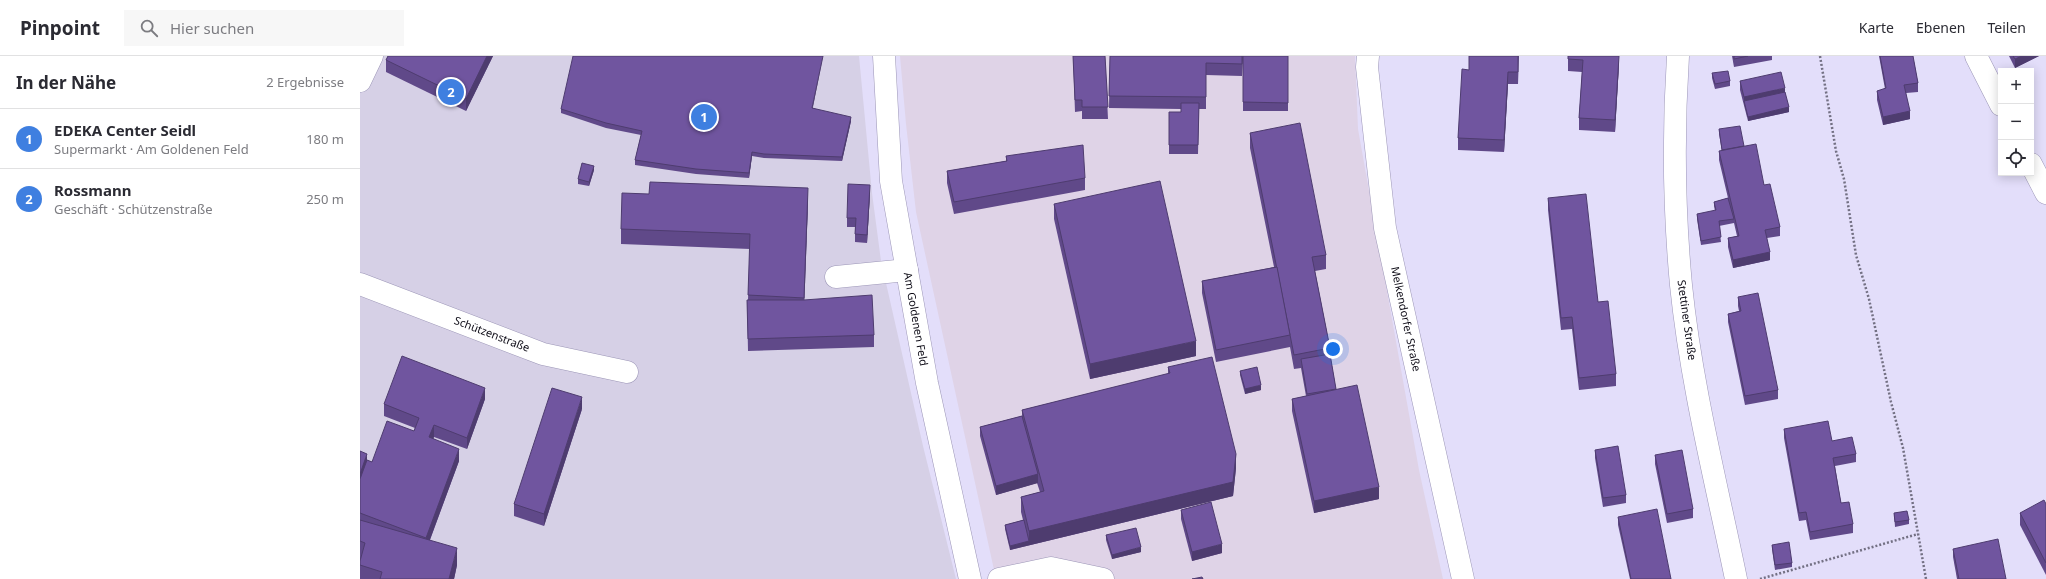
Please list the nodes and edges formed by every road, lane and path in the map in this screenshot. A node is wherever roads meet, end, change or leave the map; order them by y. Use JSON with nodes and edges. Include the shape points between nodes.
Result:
{"nodes":[{"id":1,"x":372,"y":56,"type":"edge"},
{"id":2,"x":884,"y":56,"type":"edge"},
{"id":3,"x":1368,"y":56,"type":"edge"},
{"id":4,"x":1678,"y":56,"type":"edge"},
{"id":5,"x":1820,"y":56,"type":"edge"},
{"id":6,"x":1976,"y":56,"type":"edge"},
{"id":7,"x":360,"y":81,"type":"edge"},
{"id":8,"x":2000,"y":104,"type":"edge"},
{"id":9,"x":2034,"y":170,"type":"edge"},
{"id":10,"x":2046,"y":193,"type":"edge"},
{"id":11,"x":907,"y":270,"type":"junction"},
{"id":12,"x":836,"y":276,"type":"dead end"},
{"id":13,"x":360,"y":284,"type":"edge"},
{"id":14,"x":627,"y":372,"type":"dead end"},
{"id":15,"x":1918,"y":534,"type":"junction"},
{"id":16,"x":970,"y":579,"type":"edge"},
{"id":17,"x":998,"y":579,"type":"edge"},
{"id":18,"x":1103,"y":579,"type":"edge"},
{"id":19,"x":1463,"y":579,"type":"edge"},
{"id":20,"x":1736,"y":579,"type":"edge"},
{"id":21,"x":1760,"y":579,"type":"edge"},
{"id":22,"x":1926,"y":579,"type":"edge"}],
"edges":[{"from":1,"to":7,"type":"street"},
{"from":2,"to":11,"type":"street","name":"Am Goldenen Feld","via":[[891,181]]},
{"from":3,"to":19,"type":"street","name":"Melkendorfer Straße","via":[[1367,67],[1385,228]]},
{"from":4,"to":20,"type":"street","name":"Stettiner Straße","via":[[1676,198],[1681,286],[1695,383]]},
{"from":5,"to":15,"type":"path","via":[[1856,255],[1903,448]]},
{"from":6,"to":8,"type":"street"},
{"from":9,"to":10,"type":"street"},
{"from":11,"to":12,"type":"street"},
{"from":11,"to":16,"type":"street","name":"Am Goldenen Feld"},
{"from":13,"to":14,"type":"street","name":"Schützenstraße","via":[[543,354]]},
{"from":15,"to":21,"type":"path"},
{"from":15,"to":22,"type":"path"},
{"from":17,"to":18,"type":"street","via":[[1051,568]]}]}
